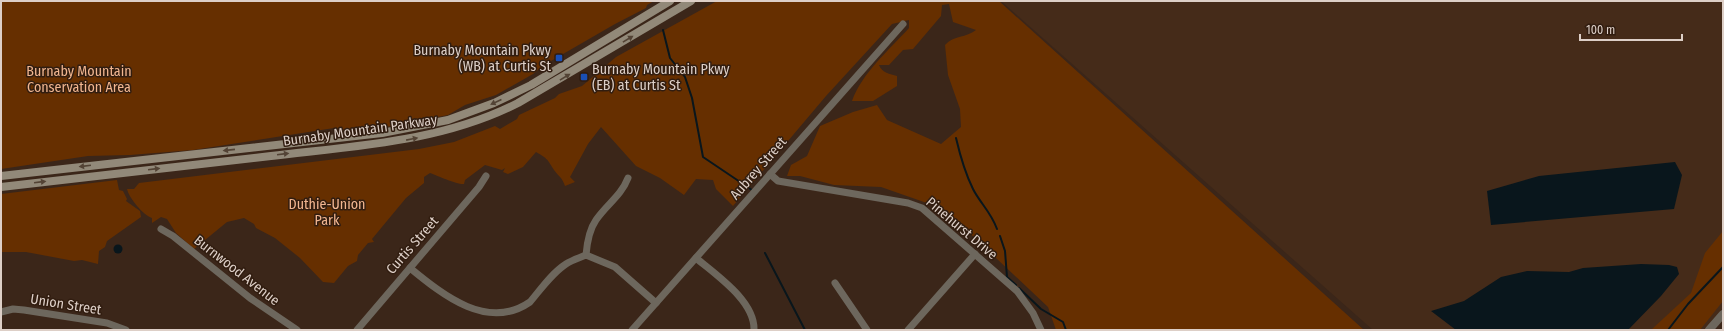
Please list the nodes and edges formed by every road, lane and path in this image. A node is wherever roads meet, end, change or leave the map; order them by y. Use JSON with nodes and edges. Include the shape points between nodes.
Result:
{"nodes":[{"id":1,"x":670,"y":1,"type":"edge"},
{"id":2,"x":690,"y":1,"type":"edge"},
{"id":3,"x":903,"y":24,"type":"dead end"},
{"id":4,"x":770,"y":174,"type":"junction"},
{"id":5,"x":1,"y":176,"type":"edge"},
{"id":6,"x":486,"y":176,"type":"dead end"},
{"id":7,"x":628,"y":178,"type":"dead end"},
{"id":8,"x":1,"y":187,"type":"edge"},
{"id":9,"x":161,"y":229,"type":"dead end"},
{"id":10,"x":975,"y":254,"type":"junction"},
{"id":11,"x":586,"y":255,"type":"junction"},
{"id":12,"x":696,"y":258,"type":"junction"},
{"id":13,"x":410,"y":268,"type":"junction"},
{"id":14,"x":835,"y":283,"type":"dead end"},
{"id":15,"x":656,"y":304,"type":"junction"},
{"id":16,"x":1,"y":312,"type":"edge"},
{"id":17,"x":1723,"y":314,"type":"edge"},
{"id":18,"x":468,"y":316,"type":"dead end"},
{"id":19,"x":496,"y":321,"type":"dead end"},
{"id":20,"x":126,"y":330,"type":"edge"},
{"id":21,"x":297,"y":330,"type":"edge"},
{"id":22,"x":357,"y":330,"type":"edge"},
{"id":23,"x":632,"y":330,"type":"edge"},
{"id":24,"x":754,"y":330,"type":"edge"},
{"id":25,"x":867,"y":330,"type":"edge"},
{"id":26,"x":908,"y":330,"type":"edge"},
{"id":27,"x":1041,"y":330,"type":"edge"},
{"id":28,"x":1709,"y":330,"type":"edge"}],
"edges":[{"from":1,"to":5,"type":"main road","name":"Burnaby Mountain Parkway","one_way":true,"via":[[494,104],[448,120],[382,133]]},
{"from":8,"to":2,"type":"main road","name":"Burnaby Mountain Parkway","one_way":true,"via":[[379,143],[435,134],[488,117],[518,104]]},
{"from":3,"to":4,"type":"street","name":"Aubrey Street"},
{"from":4,"to":10,"type":"street","name":"Pinehurst Drive","via":[[778,181],[915,205],[930,214]]},
{"from":4,"to":12,"type":"street","name":"Aubrey Street"},
{"from":6,"to":13,"type":"street","name":"Curtis Street"},
{"from":7,"to":11,"type":"street","via":[[624,189],[596,220],[589,233]]},
{"from":9,"to":21,"type":"street","name":"Burnwood Avenue","via":[[250,298]]},
{"from":10,"to":26,"type":"street"},
{"from":10,"to":27,"type":"street","name":"Pinehurst Drive","via":[[1017,291],[1033,312]]},
{"from":11,"to":15,"type":"street","via":[[615,267]]},
{"from":11,"to":19,"type":"street","via":[[561,267],[527,306],[516,314]]},
{"from":12,"to":15,"type":"street","name":"Aubrey Street"},
{"from":12,"to":24,"type":"street","via":[[743,300],[754,323]]},
{"from":13,"to":18,"type":"street"},
{"from":13,"to":22,"type":"street","name":"Curtis Street"},
{"from":14,"to":25,"type":"street"},
{"from":15,"to":23,"type":"street","name":"Aubrey Street"},
{"from":16,"to":20,"type":"street","name":"Union Street","via":[[24,310],[107,323]]},
{"from":17,"to":28,"type":"street"}]}
